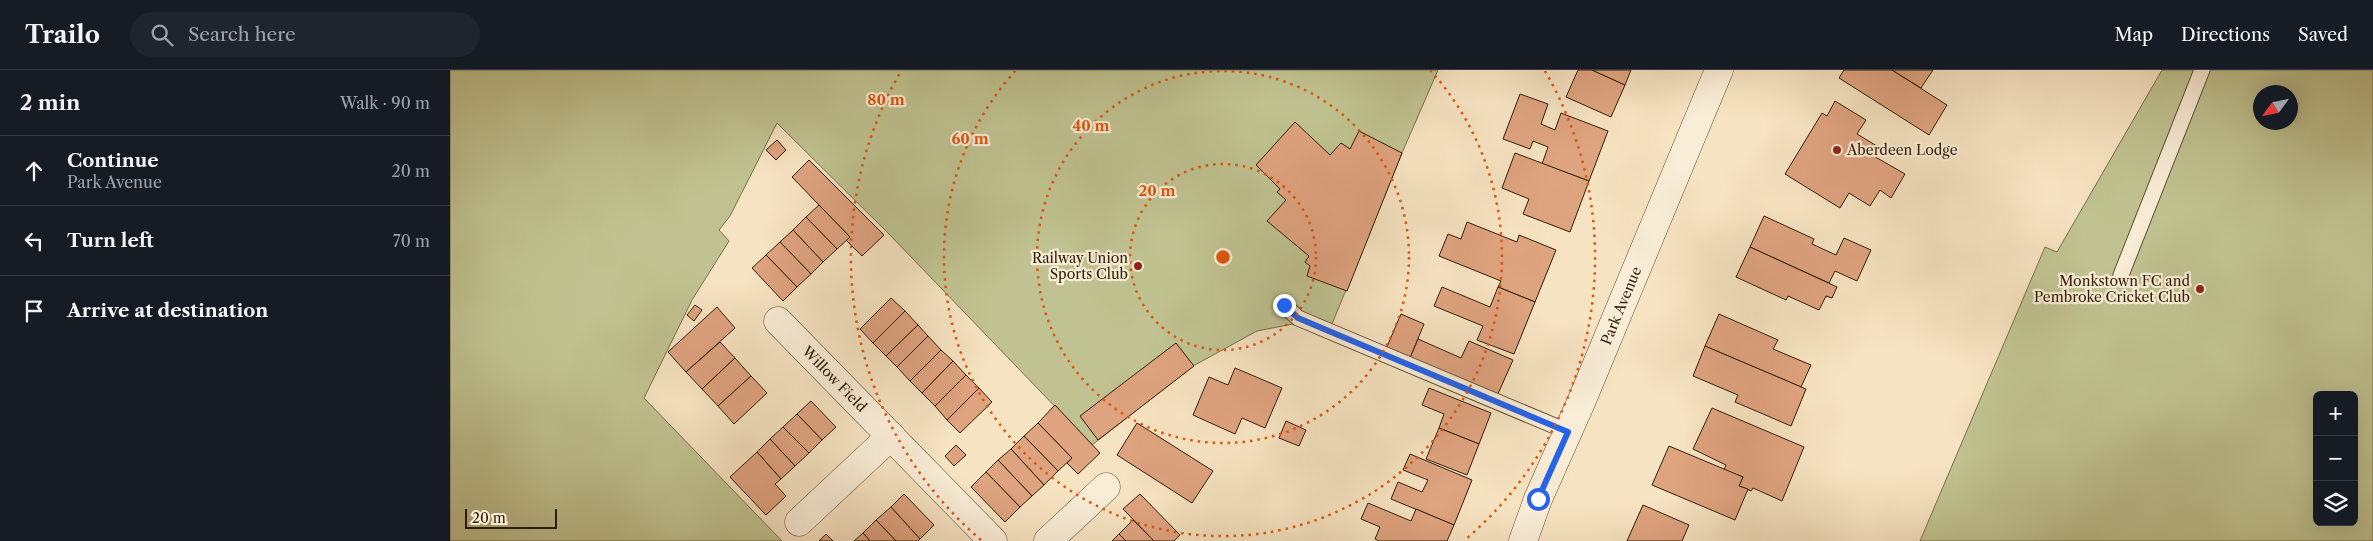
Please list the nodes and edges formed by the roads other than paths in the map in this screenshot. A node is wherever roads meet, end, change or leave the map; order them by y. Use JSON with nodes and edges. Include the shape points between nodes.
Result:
{"nodes":[{"id":1,"x":1719,"y":70,"type":"edge"},
{"id":2,"x":2202,"y":70,"type":"edge"},
{"id":3,"x":2121,"y":275,"type":"dead end"},
{"id":4,"x":1284,"y":305,"type":"dead end"},
{"id":5,"x":778,"y":321,"type":"dead end"},
{"id":6,"x":1568,"y":432,"type":"junction"},
{"id":7,"x":891,"y":436,"type":"junction"},
{"id":8,"x":1106,"y":487,"type":"dead end"},
{"id":9,"x":799,"y":522,"type":"dead end"},
{"id":10,"x":993,"y":541,"type":"edge"},
{"id":11,"x":1048,"y":541,"type":"edge"},
{"id":12,"x":1523,"y":541,"type":"edge"}],
"edges":[{"from":1,"to":6,"type":"street","name":"Park Avenue"},
{"from":2,"to":3,"type":"lane"},
{"from":4,"to":6,"type":"lane","via":[[1298,318]]},
{"from":5,"to":7,"type":"street","name":"Willow Field"},
{"from":6,"to":12,"type":"street","name":"Park Avenue"},
{"from":7,"to":9,"type":"street"},
{"from":7,"to":10,"type":"street","name":"Willow Field"},
{"from":8,"to":11,"type":"street"}]}
